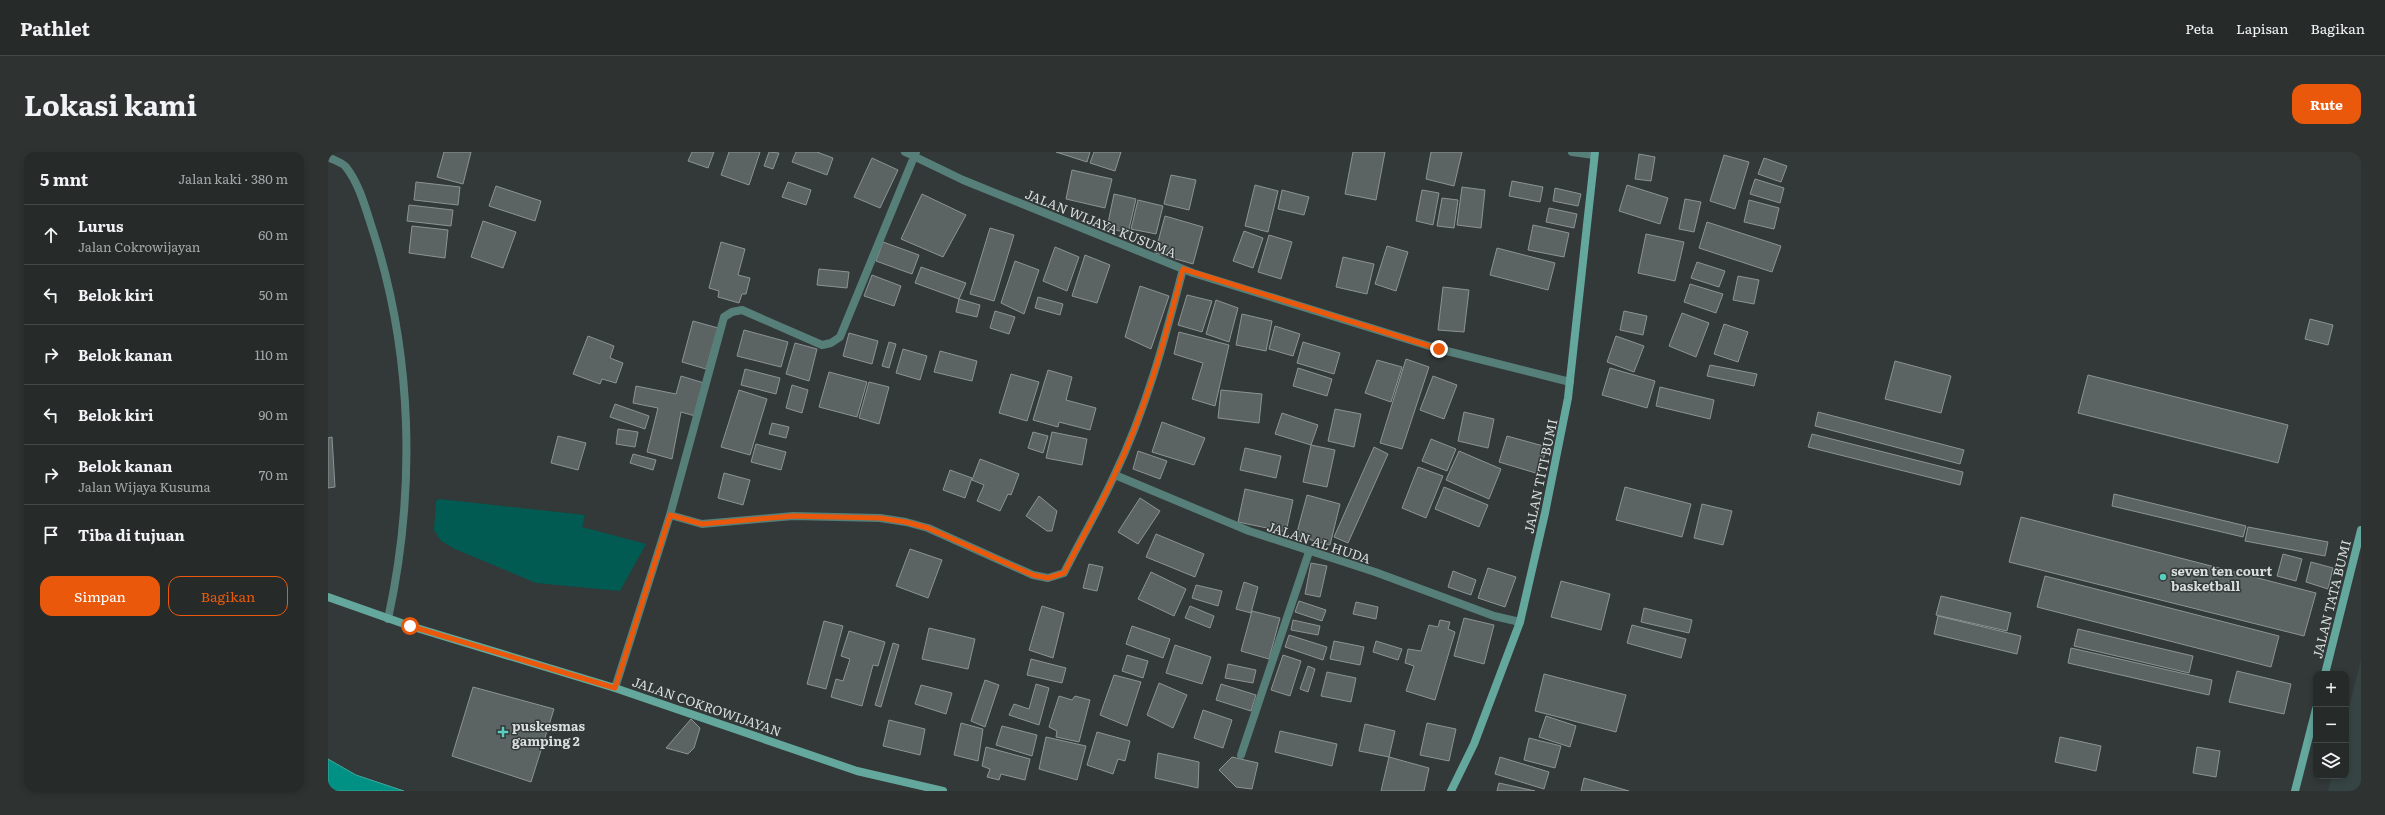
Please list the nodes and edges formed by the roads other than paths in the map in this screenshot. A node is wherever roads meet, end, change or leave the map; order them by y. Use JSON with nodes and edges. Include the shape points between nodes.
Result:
{"nodes":[{"id":1,"x":905,"y":152,"type":"edge"},
{"id":2,"x":1572,"y":152,"type":"edge"},
{"id":3,"x":915,"y":154,"type":"edge"},
{"id":4,"x":1595,"y":154,"type":"edge"},
{"id":5,"x":328,"y":157,"type":"edge"},
{"id":6,"x":1183,"y":269,"type":"junction"},
{"id":7,"x":1570,"y":382,"type":"junction"},
{"id":8,"x":1115,"y":475,"type":"junction"},
{"id":9,"x":670,"y":515,"type":"junction"},
{"id":10,"x":2361,"y":530,"type":"edge"},
{"id":11,"x":1309,"y":552,"type":"junction"},
{"id":12,"x":328,"y":597,"type":"edge"},
{"id":13,"x":388,"y":619,"type":"junction"},
{"id":14,"x":1520,"y":622,"type":"junction"},
{"id":15,"x":2326,"y":671,"type":"edge"},
{"id":16,"x":615,"y":688,"type":"junction"},
{"id":17,"x":2313,"y":721,"type":"edge"},
{"id":18,"x":1241,"y":755,"type":"dead end"},
{"id":19,"x":943,"y":791,"type":"edge"},
{"id":20,"x":1451,"y":791,"type":"edge"},
{"id":21,"x":2295,"y":791,"type":"edge"}],
"edges":[{"from":1,"to":3,"type":"street","name":"JALAN WIJAYA KUSUMA"},
{"from":2,"to":4,"type":"street"},
{"from":3,"to":6,"type":"street","name":"JALAN WIJAYA KUSUMA","via":[[963,180]]},
{"from":3,"to":9,"type":"street","via":[[840,336],[822,346],[742,310],[724,316]]},
{"from":4,"to":7,"type":"street","name":"JALAN TITI BUMI"},
{"from":5,"to":13,"type":"street","via":[[346,166],[359,190],[384,267],[402,365],[406,489],[396,582]]},
{"from":6,"to":7,"type":"street","name":"JALAN WIJAYA KUSUMA","via":[[1439,349]]},
{"from":6,"to":8,"type":"street","via":[[1161,357]]},
{"from":7,"to":14,"type":"street","name":"JALAN TITI BUMI","via":[[1561,439]]},
{"from":8,"to":9,"type":"street","via":[[1064,573],[1048,578],[1033,575],[928,528],[906,522],[880,518],[793,516],[702,524]]},
{"from":8,"to":11,"type":"street","name":"JALAN AL HUDA","via":[[1249,531]]},
{"from":9,"to":16,"type":"street"},
{"from":10,"to":15,"type":"street","name":"JALAN TATA BUMI"},
{"from":11,"to":14,"type":"street","name":"JALAN AL HUDA","via":[[1375,572],[1494,616]]},
{"from":11,"to":18,"type":"street"},
{"from":12,"to":13,"type":"street","name":"JALAN COKROWIJAYAN"},
{"from":13,"to":16,"type":"street","name":"JALAN COKROWIJAYAN"},
{"from":14,"to":20,"type":"street","name":"JALAN TITI BUMI","via":[[1474,744]]},
{"from":16,"to":19,"type":"street","name":"JALAN COKROWIJAYAN","via":[[857,771]]},
{"from":17,"to":21,"type":"street"}]}
